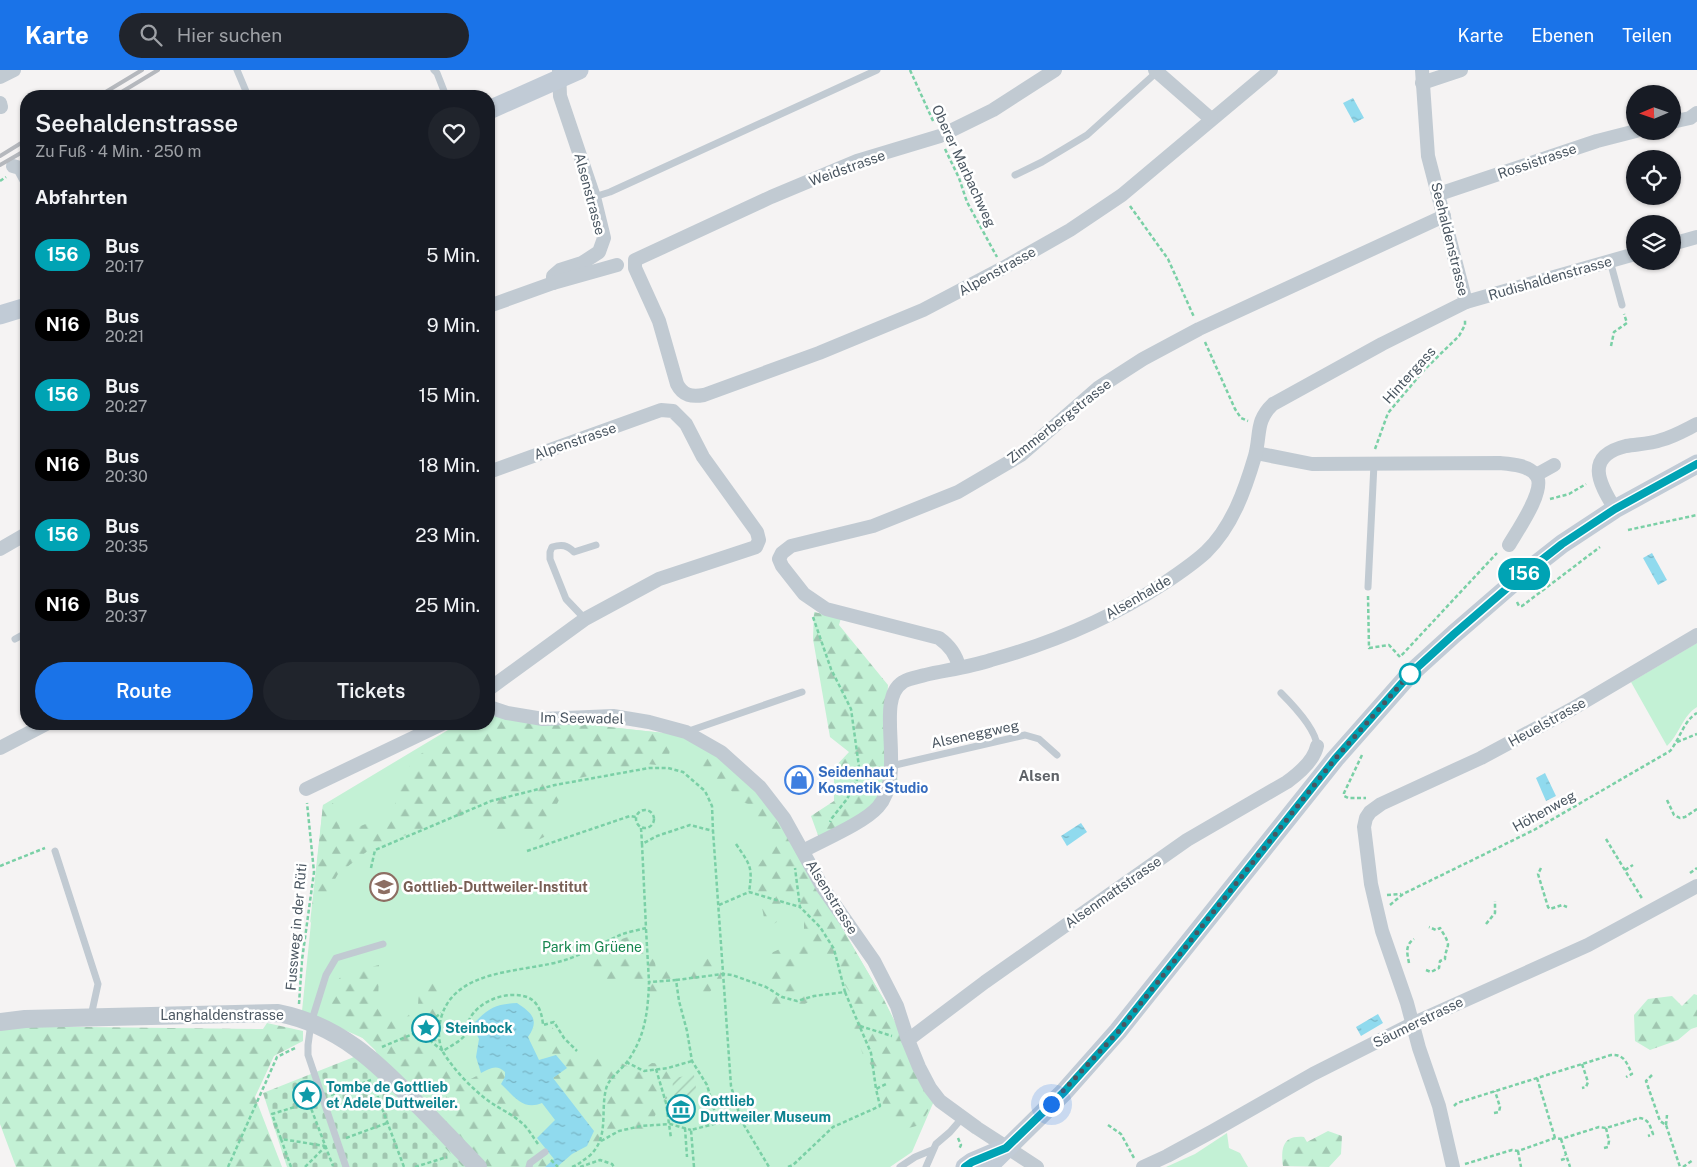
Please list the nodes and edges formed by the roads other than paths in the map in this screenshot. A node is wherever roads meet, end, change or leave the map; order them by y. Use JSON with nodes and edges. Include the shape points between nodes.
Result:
{"nodes":[{"id":1,"x":14,"y":70,"type":"edge"},
{"id":2,"x":237,"y":70,"type":"edge"},
{"id":3,"x":434,"y":70,"type":"edge"},
{"id":4,"x":579,"y":70,"type":"edge"},
{"id":5,"x":877,"y":70,"type":"edge"},
{"id":6,"x":1055,"y":70,"type":"edge"},
{"id":7,"x":1271,"y":70,"type":"edge"},
{"id":8,"x":1461,"y":70,"type":"edge"},
{"id":9,"x":1156,"y":71,"type":"edge"},
{"id":10,"x":559,"y":75,"type":"edge"},
{"id":11,"x":1422,"y":76,"type":"edge"},
{"id":12,"x":0,"y":77,"type":"edge"},
{"id":13,"x":245,"y":90,"type":"edge"},
{"id":14,"x":444,"y":90,"type":"edge"},
{"id":15,"x":495,"y":107,"type":"edge"},
{"id":16,"x":1697,"y":113,"type":"edge"},
{"id":17,"x":1211,"y":119,"type":"junction"},
{"id":18,"x":1681,"y":120,"type":"edge"},
{"id":19,"x":1626,"y":134,"type":"edge"},
{"id":20,"x":13,"y":166,"type":"dead end"},
{"id":21,"x":20,"y":168,"type":"edge"},
{"id":22,"x":1015,"y":175,"type":"dead end"},
{"id":23,"x":1438,"y":194,"type":"junction"},
{"id":24,"x":594,"y":197,"type":"junction"},
{"id":25,"x":1444,"y":216,"type":"junction"},
{"id":26,"x":1697,"y":237,"type":"edge"},
{"id":27,"x":1681,"y":241,"type":"edge"},
{"id":28,"x":1626,"y":256,"type":"edge"},
{"id":29,"x":1609,"y":260,"type":"junction"},
{"id":30,"x":616,"y":265,"type":"dead end"},
{"id":31,"x":553,"y":283,"type":"junction"},
{"id":32,"x":1466,"y":302,"type":"junction"},
{"id":33,"x":495,"y":304,"type":"edge"},
{"id":34,"x":1622,"y":305,"type":"road end"},
{"id":35,"x":20,"y":309,"type":"edge"},
{"id":36,"x":0,"y":315,"type":"edge"},
{"id":37,"x":683,"y":392,"type":"joint"},
{"id":38,"x":1697,"y":424,"type":"edge"},
{"id":39,"x":1256,"y":453,"type":"junction"},
{"id":40,"x":1374,"y":464,"type":"junction"},
{"id":41,"x":1697,"y":464,"type":"edge"},
{"id":42,"x":1554,"y":466,"type":"dead end"},
{"id":43,"x":495,"y":470,"type":"edge"},
{"id":44,"x":1536,"y":475,"type":"junction"},
{"id":45,"x":1615,"y":509,"type":"junction"},
{"id":46,"x":20,"y":537,"type":"edge"},
{"id":47,"x":596,"y":545,"type":"dead end"},
{"id":48,"x":1509,"y":545,"type":"road end"},
{"id":49,"x":0,"y":549,"type":"edge"},
{"id":50,"x":1368,"y":587,"type":"road end"},
{"id":51,"x":585,"y":619,"type":"junction"},
{"id":52,"x":20,"y":636,"type":"edge"},
{"id":53,"x":1697,"y":636,"type":"edge"},
{"id":54,"x":15,"y":639,"type":"dead end"},
{"id":55,"x":959,"y":667,"type":"junction"},
{"id":56,"x":495,"y":685,"type":"edge"},
{"id":57,"x":802,"y":692,"type":"dead end"},
{"id":58,"x":1281,"y":693,"type":"dead end"},
{"id":59,"x":495,"y":709,"type":"edge"},
{"id":60,"x":34,"y":730,"type":"edge"},
{"id":61,"x":429,"y":730,"type":"edge"},
{"id":62,"x":686,"y":732,"type":"junction"},
{"id":63,"x":1317,"y":746,"type":"joint"},
{"id":64,"x":0,"y":748,"type":"edge"},
{"id":65,"x":1057,"y":755,"type":"dead end"},
{"id":66,"x":892,"y":766,"type":"junction"},
{"id":67,"x":306,"y":789,"type":"road end"},
{"id":68,"x":54,"y":848,"type":"road end"},
{"id":69,"x":799,"y":856,"type":"junction"},
{"id":70,"x":1697,"y":886,"type":"edge"},
{"id":71,"x":383,"y":944,"type":"dead end"},
{"id":72,"x":91,"y":1017,"type":"junction"},
{"id":73,"x":0,"y":1022,"type":"edge"},
{"id":74,"x":312,"y":1023,"type":"junction"},
{"id":75,"x":1412,"y":1024,"type":"junction"},
{"id":76,"x":908,"y":1040,"type":"junction"},
{"id":77,"x":963,"y":1117,"type":"junction"},
{"id":78,"x":1006,"y":1148,"type":"junction"},
{"id":79,"x":932,"y":1150,"type":"junction"},
{"id":80,"x":545,"y":1152,"type":"road end"},
{"id":81,"x":959,"y":1161,"type":"edge"},
{"id":82,"x":1140,"y":1164,"type":"edge"},
{"id":83,"x":346,"y":1167,"type":"edge"},
{"id":84,"x":478,"y":1167,"type":"edge"},
{"id":85,"x":529,"y":1167,"type":"edge"},
{"id":86,"x":900,"y":1167,"type":"edge"},
{"id":87,"x":926,"y":1167,"type":"edge"},
{"id":88,"x":988,"y":1167,"type":"edge"},
{"id":89,"x":1037,"y":1167,"type":"edge"},
{"id":90,"x":1455,"y":1167,"type":"edge"}],
"edges":[{"from":1,"to":12,"type":"street"},
{"from":2,"to":13,"type":"lane"},
{"from":3,"to":14,"type":"lane"},
{"from":4,"to":10,"type":"main road"},
{"from":5,"to":24,"type":"lane"},
{"from":6,"to":37,"type":"street","name":"Weidstrasse","via":[[993,110],[940,136],[857,161],[635,260],[635,268],[659,321]]},
{"from":7,"to":17,"type":"street","name":"Alpenstrasse"},
{"from":8,"to":11,"type":"street"},
{"from":9,"to":17,"type":"street"},
{"from":9,"to":22,"type":"lane","via":[[1087,134]]},
{"from":10,"to":15,"type":"main road"},
{"from":10,"to":24,"type":"street","name":"Alsenstrasse","via":[[560,96]]},
{"from":11,"to":23,"type":"street","name":"Seehaldenstrasse","via":[[1428,156]]},
{"from":16,"to":18,"type":"street"},
{"from":17,"to":37,"type":"street","name":"Alpenstrasse","via":[[1122,195],[1070,230],[924,310],[704,395],[692,396]]},
{"from":19,"to":23,"type":"street","name":"Rossistrasse"},
{"from":20,"to":21,"type":"street"},
{"from":23,"to":25,"type":"street","name":"Seehaldenstrasse"},
{"from":24,"to":31,"type":"street","name":"Alsenstrasse","via":[[604,238],[599,252],[582,263],[560,270],[553,276]]},
{"from":25,"to":32,"type":"street","name":"Seehaldenstrasse"},
{"from":25,"to":55,"type":"street","name":"Zimmerbergstrasse","via":[[1199,329],[1143,359],[1098,388],[1021,455],[958,492],[874,526],[791,546],[782,553],[779,559],[782,566],[804,594],[826,609],[939,638],[951,648]]},
{"from":26,"to":27,"type":"street"},
{"from":28,"to":29,"type":"street","name":"Rudishaldenstrasse"},
{"from":29,"to":32,"type":"street","name":"Rudishaldenstrasse"},
{"from":29,"to":34,"type":"lane"},
{"from":30,"to":31,"type":"street"},
{"from":31,"to":33,"type":"street"},
{"from":32,"to":39,"type":"street","name":"Seehaldenstrasse","via":[[1273,404],[1262,416]]},
{"from":35,"to":36,"type":"main road"},
{"from":38,"to":45,"type":"street","via":[[1661,441],[1626,446],[1605,455],[1600,462],[1599,473]]},
{"from":39,"to":40,"type":"street","via":[[1312,464]]},
{"from":39,"to":55,"type":"street","name":"Alsenhalde","via":[[1245,489],[1221,536],[1181,572],[1128,606],[1086,626],[1040,645]]},
{"from":40,"to":44,"type":"street","via":[[1500,462],[1527,469]]},
{"from":40,"to":50,"type":"lane"},
{"from":41,"to":45,"type":"main road"},
{"from":42,"to":44,"type":"street"},
{"from":43,"to":51,"type":"street","name":"Alpenstrasse","via":[[661,410],[673,412],[686,424],[704,457],[757,532],[759,540],[756,547],[659,579]]},
{"from":44,"to":48,"type":"street","via":[[1538,491],[1534,502]]},
{"from":45,"to":78,"type":"main road","via":[[1520,577],[1410,674],[1335,759],[1118,1032],[1064,1092]]},
{"from":46,"to":49,"type":"street"},
{"from":47,"to":51,"type":"lane","via":[[574,552],[568,546],[560,545],[552,547],[550,552],[566,599]]},
{"from":51,"to":56,"type":"street"},
{"from":52,"to":54,"type":"lane"},
{"from":53,"to":75,"type":"street","name":"Heuelstrasse","via":[[1481,758],[1370,812],[1364,836],[1371,884]]},
{"from":55,"to":66,"type":"street","name":"Alsenstrasse","via":[[913,678],[895,690],[890,706]]},
{"from":57,"to":62,"type":"lane"},
{"from":58,"to":63,"type":"lane","via":[[1313,732]]},
{"from":59,"to":62,"type":"street","name":"Im Seewadel","via":[[542,719],[612,716]]},
{"from":60,"to":64,"type":"street"},
{"from":61,"to":67,"type":"street"},
{"from":62,"to":69,"type":"street","name":"Im Seewadel","via":[[721,752],[760,787],[784,818]]},
{"from":63,"to":76,"type":"street","name":"Alsenmattstrasse","via":[[1314,755],[1287,782],[1187,840]]},
{"from":65,"to":66,"type":"lane","name":"Alseneggweg","via":[[1039,738],[1025,735]]},
{"from":66,"to":69,"type":"street","name":"Alsenstrasse","via":[[886,794],[878,807]]},
{"from":68,"to":72,"type":"lane","via":[[98,984]]},
{"from":69,"to":76,"type":"street","name":"Alsenstrasse","via":[[874,961],[897,1006]]},
{"from":70,"to":75,"type":"street","name":"Säumerstrasse","via":[[1588,944]]},
{"from":71,"to":74,"type":"lane","via":[[336,958],[326,975]]},
{"from":72,"to":73,"type":"street","name":"Langhaldenstrasse"},
{"from":72,"to":74,"type":"street","name":"Langhaldenstrasse","via":[[278,1013]]},
{"from":74,"to":83,"type":"lane","via":[[308,1055]]},
{"from":74,"to":84,"type":"street","name":"Langhaldenstrasse","via":[[368,1056]]},
{"from":75,"to":82,"type":"street","name":"Säumerstrasse","via":[[1174,1152]]},
{"from":75,"to":90,"type":"street"},
{"from":76,"to":77,"type":"street","name":"Alsenstrasse","via":[[930,1088],[940,1101]]},
{"from":77,"to":78,"type":"street","name":"Alsenstrasse"},
{"from":77,"to":79,"type":"lane"},
{"from":78,"to":81,"type":"main road","via":[[972,1162]]},
{"from":78,"to":88,"type":"main road"},
{"from":78,"to":89,"type":"street","name":"Alsenstrasse"},
{"from":79,"to":86,"type":"lane"},
{"from":79,"to":87,"type":"lane"},
{"from":80,"to":85,"type":"lane"}]}
